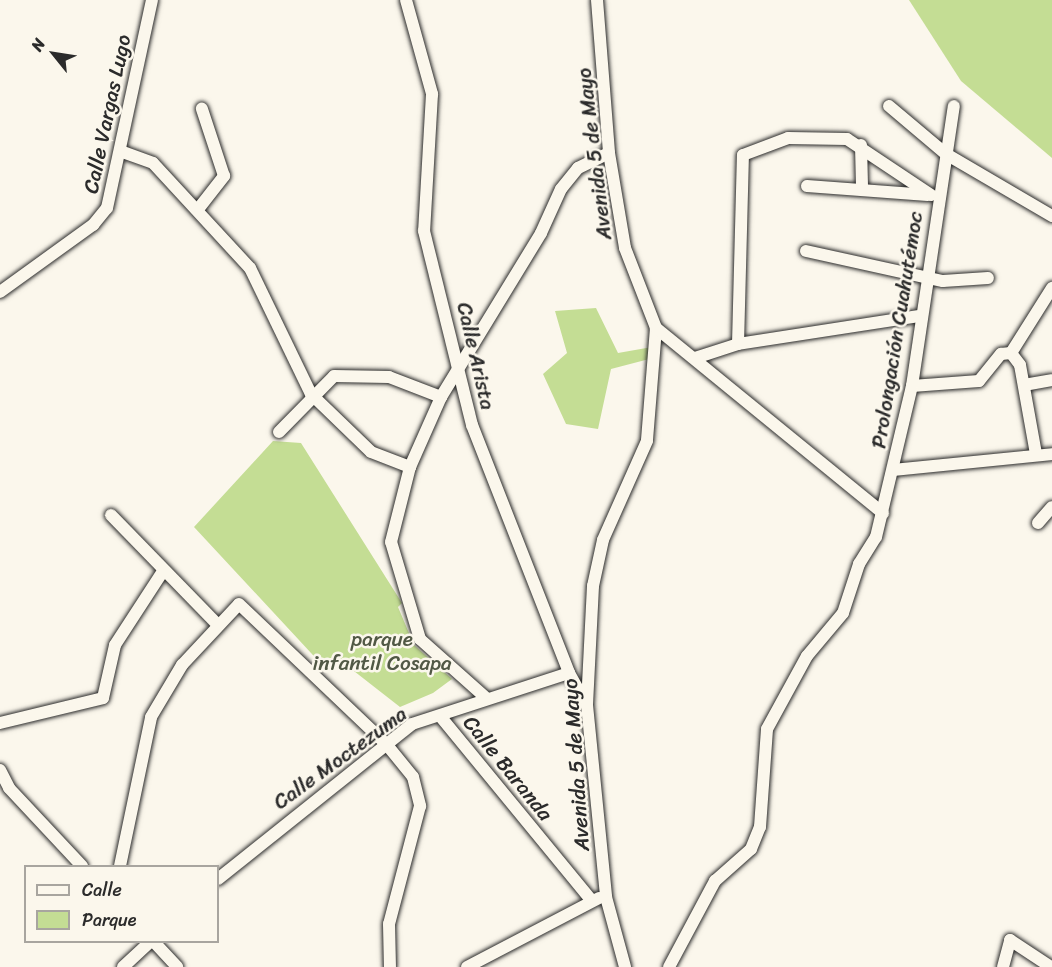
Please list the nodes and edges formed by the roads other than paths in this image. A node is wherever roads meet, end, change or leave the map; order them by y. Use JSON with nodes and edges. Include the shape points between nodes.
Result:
{"nodes":[{"id":1,"x":406,"y":0,"type":"edge"},
{"id":2,"x":597,"y":0,"type":"edge"},
{"id":3,"x":149,"y":3,"type":"edge"},
{"id":4,"x":889,"y":106,"type":"dead end"},
{"id":5,"x":954,"y":106,"type":"dead end"},
{"id":6,"x":202,"y":109,"type":"dead end"},
{"id":7,"x":861,"y":145,"type":"junction"},
{"id":8,"x":120,"y":151,"type":"junction"},
{"id":9,"x":609,"y":153,"type":"junction"},
{"id":10,"x":946,"y":154,"type":"junction"},
{"id":11,"x":807,"y":186,"type":"dead end"},
{"id":12,"x":862,"y":186,"type":"junction"},
{"id":13,"x":935,"y":196,"type":"junction"},
{"id":14,"x":199,"y":208,"type":"junction"},
{"id":15,"x":1052,"y":216,"type":"edge"},
{"id":16,"x":806,"y":251,"type":"dead end"},
{"id":17,"x":925,"y":274,"type":"junction"},
{"id":18,"x":988,"y":278,"type":"dead end"},
{"id":19,"x":1052,"y":288,"type":"edge"},
{"id":20,"x":0,"y":292,"type":"edge"},
{"id":21,"x":918,"y":316,"type":"junction"},
{"id":22,"x":656,"y":328,"type":"junction"},
{"id":23,"x":738,"y":344,"type":"junction"},
{"id":24,"x":1011,"y":353,"type":"junction"},
{"id":25,"x":695,"y":358,"type":"junction"},
{"id":26,"x":462,"y":371,"type":"junction"},
{"id":27,"x":1052,"y":380,"type":"edge"},
{"id":28,"x":1024,"y":385,"type":"junction"},
{"id":29,"x":912,"y":387,"type":"junction"},
{"id":30,"x":311,"y":394,"type":"junction"},
{"id":31,"x":441,"y":397,"type":"junction"},
{"id":32,"x":279,"y":432,"type":"dead end"},
{"id":33,"x":1036,"y":454,"type":"junction"},
{"id":34,"x":1052,"y":454,"type":"edge"},
{"id":35,"x":410,"y":467,"type":"junction"},
{"id":36,"x":893,"y":470,"type":"junction"},
{"id":37,"x":1052,"y":507,"type":"edge"},
{"id":38,"x":883,"y":513,"type":"junction"},
{"id":39,"x":111,"y":516,"type":"dead end"},
{"id":40,"x":1038,"y":523,"type":"dead end"},
{"id":41,"x":163,"y":571,"type":"junction"},
{"id":42,"x":218,"y":625,"type":"junction"},
{"id":43,"x":569,"y":674,"type":"junction"},
{"id":44,"x":485,"y":697,"type":"junction"},
{"id":45,"x":587,"y":705,"type":"junction"},
{"id":46,"x":440,"y":716,"type":"junction"},
{"id":47,"x":0,"y":723,"type":"edge"},
{"id":48,"x":387,"y":745,"type":"junction"},
{"id":49,"x":0,"y":770,"type":"edge"},
{"id":50,"x":80,"y":865,"type":"edge"},
{"id":51,"x":120,"y":865,"type":"edge"},
{"id":52,"x":219,"y":878,"type":"edge"},
{"id":53,"x":606,"y":897,"type":"junction"},
{"id":54,"x":591,"y":900,"type":"junction"},
{"id":55,"x":151,"y":943,"type":"edge"},
{"id":56,"x":153,"y":943,"type":"edge"},
{"id":57,"x":123,"y":967,"type":"edge"},
{"id":58,"x":177,"y":967,"type":"edge"},
{"id":59,"x":390,"y":967,"type":"edge"},
{"id":60,"x":467,"y":967,"type":"edge"},
{"id":61,"x":625,"y":967,"type":"edge"},
{"id":62,"x":669,"y":967,"type":"edge"},
{"id":63,"x":1003,"y":967,"type":"edge"},
{"id":64,"x":1051,"y":967,"type":"edge"}],
"edges":[{"from":1,"to":26,"type":"street","name":"Calle Arista","via":[[432,94],[424,231]]},
{"from":2,"to":9,"type":"street","name":"Avenida 5 de Mayo"},
{"from":3,"to":8,"type":"street","name":"Calle Vargas Lugo"},
{"from":4,"to":10,"type":"street"},
{"from":5,"to":10,"type":"street","name":"Prolongación Cuahutémoc"},
{"from":6,"to":14,"type":"street","via":[[224,177]]},
{"from":7,"to":12,"type":"street"},
{"from":7,"to":13,"type":"street"},
{"from":7,"to":23,"type":"street","via":[[847,139],[788,138],[743,155]]},
{"from":8,"to":14,"type":"street","via":[[153,163]]},
{"from":8,"to":20,"type":"street","name":"Calle Vargas Lugo","via":[[107,208],[93,225]]},
{"from":9,"to":22,"type":"street","name":"Avenida 5 de Mayo","via":[[625,248]]},
{"from":9,"to":26,"type":"street","via":[[578,168],[561,189]]},
{"from":10,"to":13,"type":"street","name":"Prolongación Cuahutémoc"},
{"from":10,"to":15,"type":"street"},
{"from":11,"to":12,"type":"street"},
{"from":12,"to":13,"type":"street"},
{"from":13,"to":17,"type":"street","name":"Prolongación Cuahutémoc"},
{"from":14,"to":30,"type":"street","via":[[250,268]]},
{"from":16,"to":17,"type":"street"},
{"from":17,"to":18,"type":"street","via":[[964,283]]},
{"from":17,"to":21,"type":"street","name":"Prolongación Cuahutémoc"},
{"from":19,"to":24,"type":"street"},
{"from":21,"to":23,"type":"street"},
{"from":21,"to":29,"type":"street","name":"Prolongación Cuahutémoc"},
{"from":22,"to":25,"type":"street"},
{"from":22,"to":45,"type":"street","name":"Avenida 5 de Mayo","via":[[647,441],[603,540],[593,586]]},
{"from":23,"to":25,"type":"street"},
{"from":24,"to":28,"type":"street","via":[[1020,365]]},
{"from":24,"to":29,"type":"street","via":[[1001,354],[979,381]]},
{"from":25,"to":38,"type":"street"},
{"from":26,"to":31,"type":"street"},
{"from":26,"to":43,"type":"street","name":"Calle Arista","via":[[481,459]]},
{"from":27,"to":28,"type":"street"},
{"from":28,"to":33,"type":"street"},
{"from":29,"to":36,"type":"street","name":"Prolongación Cuahutémoc"},
{"from":30,"to":31,"type":"street","via":[[334,376],[358,373],[390,377]]},
{"from":30,"to":32,"type":"street"},
{"from":30,"to":35,"type":"street","via":[[371,452]]},
{"from":31,"to":35,"type":"street"},
{"from":33,"to":34,"type":"street"},
{"from":33,"to":36,"type":"street"},
{"from":35,"to":44,"type":"street","via":[[392,542],[394,566],[420,639]]},
{"from":36,"to":38,"type":"street","name":"Prolongación Cuahutémoc"},
{"from":37,"to":40,"type":"street"},
{"from":38,"to":62,"type":"street","name":"Prolongación Cuahutémoc","via":[[843,613],[807,656],[767,729],[760,827],[751,849],[715,881]]},
{"from":39,"to":41,"type":"street"},
{"from":41,"to":42,"type":"street"},
{"from":41,"to":47,"type":"street","via":[[115,645],[103,698]]},
{"from":42,"to":48,"type":"street","via":[[239,604]]},
{"from":42,"to":51,"type":"street","via":[[182,665],[152,717]]},
{"from":43,"to":44,"type":"street","name":"Calle Moctezuma"},
{"from":43,"to":45,"type":"street","name":"Calle Arista"},
{"from":44,"to":46,"type":"street","name":"Calle Moctezuma"},
{"from":45,"to":53,"type":"street","name":"Avenida 5 de Mayo"},
{"from":46,"to":48,"type":"street","name":"Calle Moctezuma","via":[[412,724]]},
{"from":46,"to":54,"type":"street","name":"Calle Baranda"},
{"from":48,"to":52,"type":"street","name":"Calle Moctezuma"},
{"from":48,"to":59,"type":"street","via":[[412,777],[420,806],[389,924]]},
{"from":49,"to":50,"type":"street","via":[[9,788]]},
{"from":53,"to":54,"type":"street"},
{"from":53,"to":61,"type":"street","name":"Avenida 5 de Mayo"},
{"from":54,"to":60,"type":"street"},
{"from":55,"to":57,"type":"street"},
{"from":56,"to":58,"type":"street"},
{"from":63,"to":64,"type":"street","via":[[1010,940]]}]}
